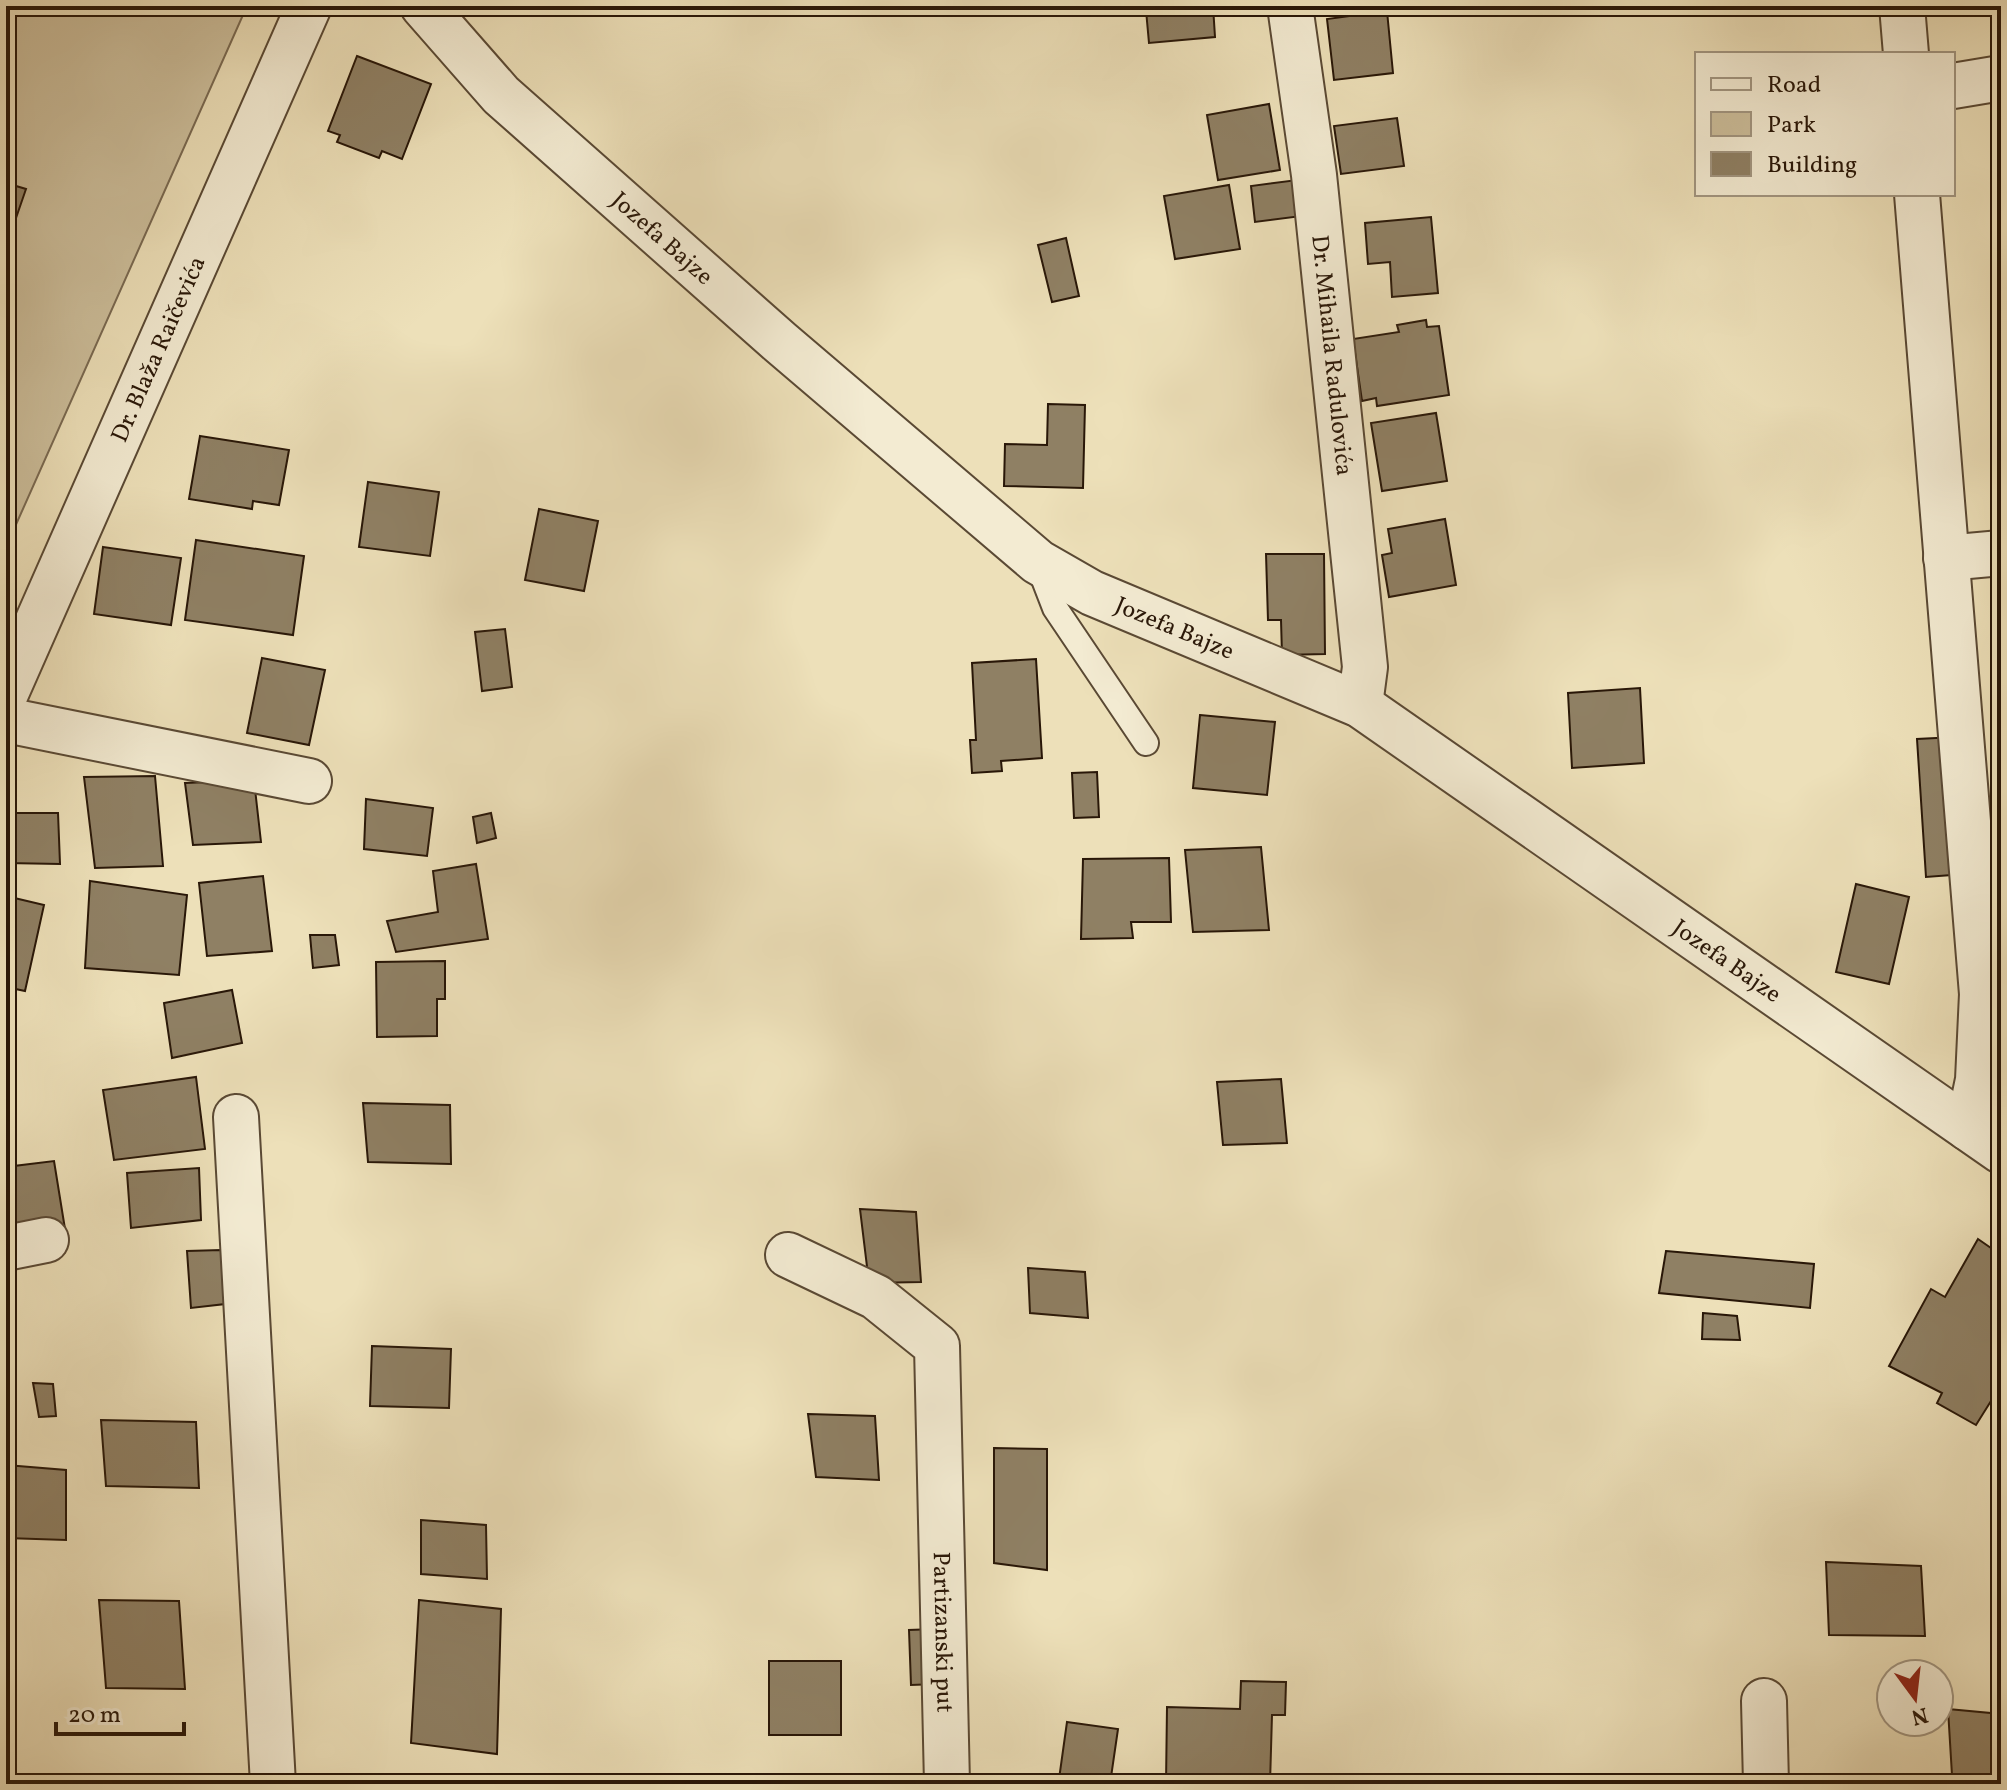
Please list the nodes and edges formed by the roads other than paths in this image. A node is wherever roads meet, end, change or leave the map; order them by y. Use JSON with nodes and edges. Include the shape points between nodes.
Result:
{"nodes":[{"id":1,"x":309,"y":6,"type":"edge"},
{"id":2,"x":423,"y":6,"type":"edge"},
{"id":3,"x":1290,"y":6,"type":"edge"},
{"id":4,"x":1902,"y":6,"type":"edge"},
{"id":5,"x":1906,"y":52,"type":"edge"},
{"id":6,"x":2001,"y":78,"type":"edge"},
{"id":7,"x":1955,"y":86,"type":"edge"},
{"id":8,"x":1917,"y":196,"type":"edge"},
{"id":9,"x":2001,"y":553,"type":"edge"},
{"id":10,"x":1946,"y":558,"type":"junction"},
{"id":11,"x":1038,"y":562,"type":"junction"},
{"id":12,"x":6,"y":693,"type":"edge"},
{"id":13,"x":1360,"y":705,"type":"junction"},
{"id":14,"x":6,"y":720,"type":"edge"},
{"id":15,"x":1146,"y":743,"type":"dead end"},
{"id":16,"x":309,"y":781,"type":"dead end"},
{"id":17,"x":236,"y":1117,"type":"dead end"},
{"id":18,"x":1984,"y":1140,"type":"edge"},
{"id":19,"x":788,"y":1255,"type":"dead end"},
{"id":20,"x":1764,"y":1701,"type":"dead end"},
{"id":21,"x":273,"y":1784,"type":"edge"},
{"id":22,"x":947,"y":1784,"type":"edge"},
{"id":23,"x":1766,"y":1784,"type":"edge"}],
"edges":[{"from":1,"to":12,"type":"street","name":"Dr. Blaža Raičevića"},
{"from":2,"to":11,"type":"street","name":"Jozefa Bajze","via":[[501,95]]},
{"from":3,"to":13,"type":"street","name":"Dr. Mihaila Radulovića","via":[[1314,175],[1365,667]]},
{"from":4,"to":5,"type":"street"},
{"from":6,"to":7,"type":"street"},
{"from":8,"to":10,"type":"street"},
{"from":9,"to":10,"type":"street"},
{"from":10,"to":18,"type":"street","via":[[1982,994],[1978,1080]]},
{"from":11,"to":13,"type":"street","name":"Jozefa Bajze","via":[[1092,593]]},
{"from":11,"to":15,"type":"lane","via":[[1055,608]]},
{"from":13,"to":18,"type":"street","name":"Jozefa Bajze"},
{"from":14,"to":16,"type":"street"},
{"from":17,"to":21,"type":"street"},
{"from":19,"to":22,"type":"street","name":"Partizanski put","via":[[876,1297],[937,1346]]},
{"from":20,"to":23,"type":"street"}]}
